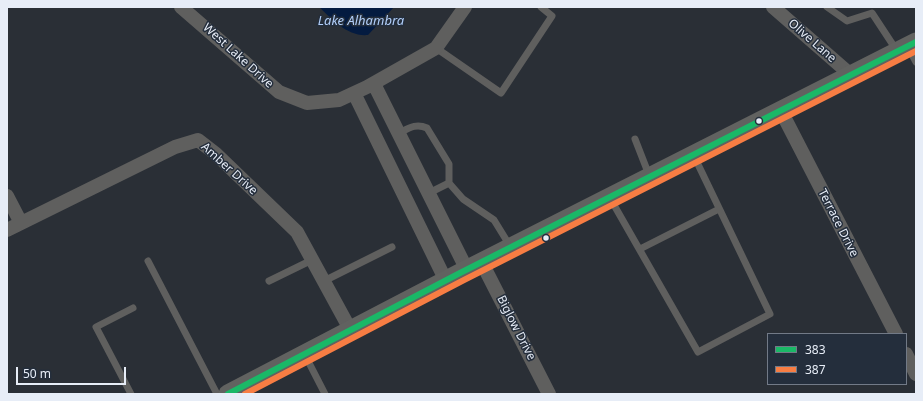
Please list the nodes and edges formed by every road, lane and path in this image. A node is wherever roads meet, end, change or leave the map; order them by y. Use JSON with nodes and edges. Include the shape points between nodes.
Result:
{"nodes":[{"id":1,"x":181,"y":7,"type":"edge"},
{"id":2,"x":465,"y":7,"type":"edge"},
{"id":3,"x":541,"y":7,"type":"edge"},
{"id":4,"x":773,"y":7,"type":"edge"},
{"id":5,"x":828,"y":7,"type":"edge"},
{"id":6,"x":436,"y":48,"type":"junction"},
{"id":7,"x":909,"y":51,"type":"edge"},
{"id":8,"x":851,"y":75,"type":"junction"},
{"id":9,"x":370,"y":85,"type":"junction"},
{"id":10,"x":354,"y":93,"type":"junction"},
{"id":11,"x":781,"y":111,"type":"junction"},
{"id":12,"x":399,"y":133,"type":"junction"},
{"id":13,"x":635,"y":139,"type":"dead end"},
{"id":14,"x":693,"y":156,"type":"junction"},
{"id":15,"x":650,"y":178,"type":"junction"},
{"id":16,"x":449,"y":183,"type":"junction"},
{"id":17,"x":429,"y":193,"type":"junction"},
{"id":18,"x":7,"y":196,"type":"edge"},
{"id":19,"x":610,"y":198,"type":"junction"},
{"id":20,"x":719,"y":209,"type":"junction"},
{"id":21,"x":21,"y":223,"type":"junction"},
{"id":22,"x":7,"y":230,"type":"edge"},
{"id":23,"x":392,"y":247,"type":"dead end"},
{"id":24,"x":511,"y":248,"type":"junction"},
{"id":25,"x":640,"y":249,"type":"junction"},
{"id":26,"x":312,"y":260,"type":"junction"},
{"id":27,"x":148,"y":261,"type":"dead end"},
{"id":28,"x":475,"y":266,"type":"junction"},
{"id":29,"x":269,"y":281,"type":"dead end"},
{"id":30,"x":324,"y":281,"type":"junction"},
{"id":31,"x":446,"y":281,"type":"junction"},
{"id":32,"x":133,"y":308,"type":"dead end"},
{"id":33,"x":351,"y":331,"type":"junction"},
{"id":34,"x":895,"y":333,"type":"edge"},
{"id":35,"x":305,"y":355,"type":"junction"},
{"id":36,"x":907,"y":356,"type":"edge"},
{"id":37,"x":916,"y":374,"type":"edge"},
{"id":38,"x":131,"y":394,"type":"edge"},
{"id":39,"x":216,"y":394,"type":"edge"},
{"id":40,"x":228,"y":394,"type":"edge"},
{"id":41,"x":325,"y":394,"type":"edge"},
{"id":42,"x":549,"y":394,"type":"edge"}],
"edges":[{"from":1,"to":10,"type":"street","name":"West Lake Drive","via":[[279,92],[308,103],[339,100]]},
{"from":2,"to":6,"type":"street"},
{"from":3,"to":6,"type":"lane","via":[[552,16],[501,93]]},
{"from":4,"to":8,"type":"street","name":"Olive Lane"},
{"from":5,"to":7,"type":"lane","via":[[847,21],[872,13]]},
{"from":6,"to":9,"type":"street","name":"West Lake Drive"},
{"from":7,"to":8,"type":"main road"},
{"from":8,"to":11,"type":"main road"},
{"from":9,"to":10,"type":"street","name":"West Lake Drive"},
{"from":9,"to":12,"type":"street","name":"Biglow Drive"},
{"from":10,"to":31,"type":"street"},
{"from":11,"to":14,"type":"main road"},
{"from":11,"to":34,"type":"street","name":"Terrace Drive"},
{"from":12,"to":16,"type":"lane","via":[[415,126],[427,128],[449,164]]},
{"from":12,"to":17,"type":"street","name":"Biglow Drive"},
{"from":13,"to":15,"type":"lane"},
{"from":14,"to":15,"type":"main road"},
{"from":14,"to":20,"type":"lane"},
{"from":15,"to":19,"type":"main road"},
{"from":16,"to":17,"type":"lane"},
{"from":16,"to":24,"type":"lane","via":[[463,199],[494,220]]},
{"from":17,"to":28,"type":"street","name":"Biglow Drive"},
{"from":18,"to":21,"type":"street"},
{"from":19,"to":24,"type":"main road"},
{"from":19,"to":25,"type":"lane"},
{"from":20,"to":25,"type":"lane"},
{"from":20,"to":25,"type":"lane","via":[[770,314],[698,352]]},
{"from":21,"to":22,"type":"street","name":"Amber Drive"},
{"from":21,"to":26,"type":"street","name":"Amber Drive","via":[[175,147],[198,140],[297,232]]},
{"from":23,"to":30,"type":"lane"},
{"from":24,"to":28,"type":"main road"},
{"from":26,"to":29,"type":"lane"},
{"from":26,"to":30,"type":"street","name":"Amber Drive"},
{"from":27,"to":39,"type":"lane"},
{"from":28,"to":31,"type":"main road"},
{"from":28,"to":42,"type":"street","name":"Biglow Drive"},
{"from":30,"to":33,"type":"street","name":"Amber Drive"},
{"from":31,"to":33,"type":"main road"},
{"from":32,"to":38,"type":"lane","via":[[96,327]]},
{"from":33,"to":35,"type":"main road"},
{"from":35,"to":40,"type":"main road"},
{"from":35,"to":41,"type":"lane"},
{"from":36,"to":37,"type":"street"}]}
